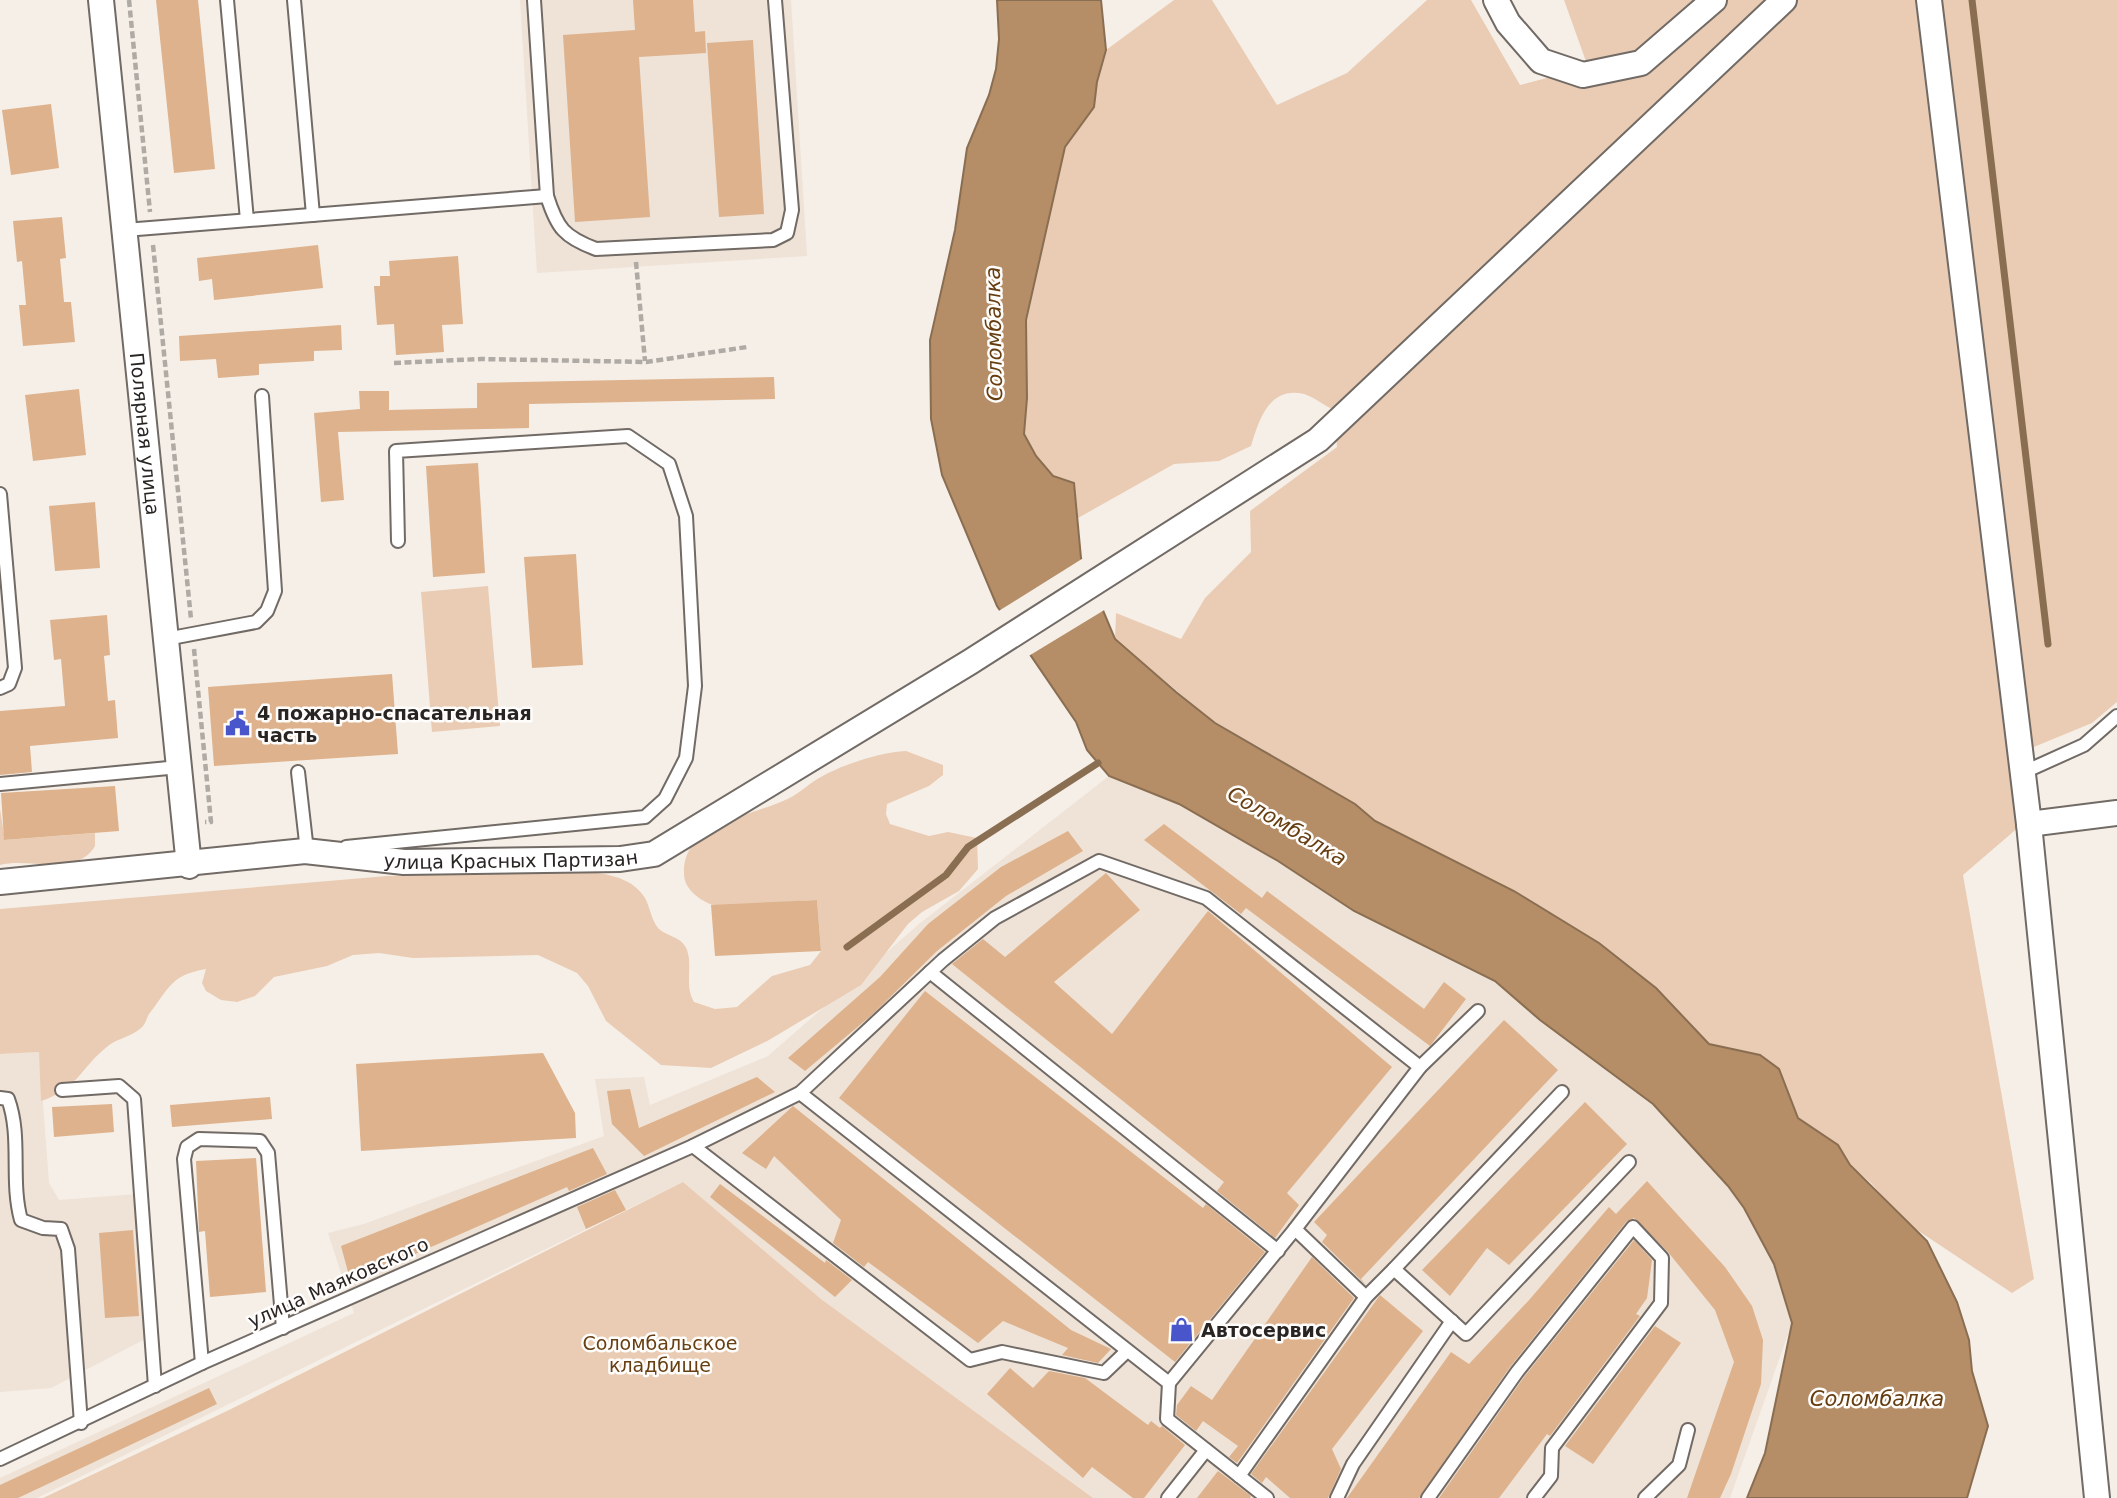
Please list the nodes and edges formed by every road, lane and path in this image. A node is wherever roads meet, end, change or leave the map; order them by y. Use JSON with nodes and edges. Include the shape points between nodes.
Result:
{"nodes":[{"id":1,"x":101,"y":0,"type":"edge"},
{"id":2,"x":129,"y":0,"type":"edge"},
{"id":3,"x":227,"y":0,"type":"edge"},
{"id":4,"x":294,"y":0,"type":"edge"},
{"id":5,"x":534,"y":0,"type":"edge"},
{"id":6,"x":775,"y":0,"type":"edge"},
{"id":7,"x":1496,"y":0,"type":"edge"},
{"id":8,"x":1714,"y":0,"type":"edge"},
{"id":9,"x":1784,"y":0,"type":"edge"},
{"id":10,"x":1929,"y":0,"type":"edge"},
{"id":11,"x":547,"y":196,"type":"junction"},
{"id":12,"x":313,"y":215,"type":"junction"},
{"id":13,"x":247,"y":220,"type":"junction"},
{"id":14,"x":152,"y":228,"type":"junction"},
{"id":15,"x":125,"y":230,"type":"junction"},
{"id":16,"x":635,"y":247,"type":"junction"},
{"id":17,"x":747,"y":347,"type":"dead end"},
{"id":18,"x":646,"y":362,"type":"junction"},
{"id":19,"x":394,"y":363,"type":"dead end"},
{"id":20,"x":261,"y":396,"type":"dead end"},
{"id":21,"x":0,"y":494,"type":"edge"},
{"id":22,"x":398,"y":541,"type":"dead end"},
{"id":23,"x":193,"y":634,"type":"junction"},
{"id":24,"x":166,"y":639,"type":"junction"},
{"id":25,"x":0,"y":688,"type":"edge"},
{"id":26,"x":2117,"y":716,"type":"edge"},
{"id":27,"x":179,"y":767,"type":"junction"},
{"id":28,"x":298,"y":772,"type":"dead end"},
{"id":29,"x":2022,"y":773,"type":"junction"},
{"id":30,"x":0,"y":784,"type":"edge"},
{"id":31,"x":2117,"y":813,"type":"edge"},
{"id":32,"x":184,"y":824,"type":"junction"},
{"id":33,"x":2029,"y":824,"type":"junction"},
{"id":34,"x":305,"y":851,"type":"junction"},
{"id":35,"x":189,"y":866,"type":"junction"},
{"id":36,"x":0,"y":883,"type":"edge"},
{"id":37,"x":930,"y":972,"type":"junction"},
{"id":38,"x":1478,"y":1010,"type":"dead end"},
{"id":39,"x":1420,"y":1067,"type":"junction"},
{"id":40,"x":62,"y":1090,"type":"dead end"},
{"id":41,"x":1562,"y":1092,"type":"dead end"},
{"id":42,"x":800,"y":1093,"type":"junction"},
{"id":43,"x":0,"y":1098,"type":"edge"},
{"id":44,"x":693,"y":1146,"type":"junction"},
{"id":45,"x":1629,"y":1162,"type":"dead end"},
{"id":46,"x":1295,"y":1229,"type":"junction"},
{"id":47,"x":1278,"y":1251,"type":"junction"},
{"id":48,"x":1394,"y":1269,"type":"junction"},
{"id":49,"x":1366,"y":1297,"type":"junction"},
{"id":50,"x":1452,"y":1321,"type":"junction"},
{"id":51,"x":283,"y":1328,"type":"junction"},
{"id":52,"x":1127,"y":1351,"type":"junction"},
{"id":53,"x":202,"y":1363,"type":"junction"},
{"id":54,"x":1169,"y":1383,"type":"junction"},
{"id":55,"x":155,"y":1386,"type":"junction"},
{"id":56,"x":81,"y":1423,"type":"junction"},
{"id":57,"x":1688,"y":1430,"type":"dead end"},
{"id":58,"x":1206,"y":1450,"type":"junction"},
{"id":59,"x":0,"y":1459,"type":"edge"},
{"id":60,"x":1239,"y":1476,"type":"junction"},
{"id":61,"x":1168,"y":1498,"type":"edge"},
{"id":62,"x":1267,"y":1498,"type":"edge"},
{"id":63,"x":1337,"y":1498,"type":"edge"},
{"id":64,"x":1428,"y":1498,"type":"edge"},
{"id":65,"x":1534,"y":1498,"type":"edge"},
{"id":66,"x":1645,"y":1498,"type":"edge"},
{"id":67,"x":2096,"y":1498,"type":"edge"}],
"edges":[{"from":1,"to":15,"type":"street","name":"Полярная улица"},
{"from":2,"to":14,"type":"path"},
{"from":3,"to":13,"type":"lane"},
{"from":4,"to":12,"type":"lane"},
{"from":5,"to":11,"type":"lane"},
{"from":6,"to":16,"type":"lane","via":[[792,210],[788,233],[773,240]]},
{"from":7,"to":8,"type":"street","via":[[1508,23],[1541,61],[1583,75],[1641,63]]},
{"from":9,"to":34,"type":"street","name":"улица Красных Партизан","via":[[1318,440],[970,662],[654,854],[620,859],[404,862]]},
{"from":10,"to":29,"type":"street"},
{"from":11,"to":12,"type":"lane"},
{"from":11,"to":16,"type":"lane","via":[[554,220],[571,240],[596,249]]},
{"from":12,"to":13,"type":"lane"},
{"from":13,"to":14,"type":"lane"},
{"from":14,"to":15,"type":"lane"},
{"from":14,"to":23,"type":"path"},
{"from":15,"to":24,"type":"street","name":"Полярная улица"},
{"from":16,"to":18,"type":"path"},
{"from":17,"to":18,"type":"path"},
{"from":18,"to":19,"type":"path","via":[[481,359]]},
{"from":20,"to":23,"type":"lane","via":[[275,591],[267,611],[256,622]]},
{"from":21,"to":25,"type":"lane","via":[[15,668],[9,684]]},
{"from":22,"to":34,"type":"lane","via":[[396,451],[628,436],[669,464],[685,516],[694,660],[686,758],[665,799],[645,817]]},
{"from":23,"to":24,"type":"lane"},
{"from":23,"to":32,"type":"path","via":[[211,822]]},
{"from":24,"to":27,"type":"street","name":"Полярная улица"},
{"from":26,"to":29,"type":"lane","via":[[2084,745]]},
{"from":27,"to":30,"type":"lane"},
{"from":27,"to":32,"type":"street","name":"Полярная улица"},
{"from":28,"to":34,"type":"lane"},
{"from":29,"to":33,"type":"street"},
{"from":31,"to":33,"type":"street"},
{"from":32,"to":35,"type":"street","name":"Полярная улица"},
{"from":33,"to":67,"type":"street"},
{"from":34,"to":35,"type":"street","name":"улица Красных Партизан"},
{"from":35,"to":36,"type":"street","name":"улица Красных Партизан"},
{"from":37,"to":39,"type":"lane","name":"улица Маяковского","via":[[995,918],[1100,860],[1206,898]]},
{"from":37,"to":42,"type":"lane","name":"улица Маяковского"},
{"from":37,"to":47,"type":"lane"},
{"from":38,"to":39,"type":"lane"},
{"from":39,"to":46,"type":"lane"},
{"from":40,"to":55,"type":"lane","via":[[120,1086],[134,1099]]},
{"from":41,"to":48,"type":"lane"},
{"from":42,"to":44,"type":"lane","name":"улица Маяковского"},
{"from":42,"to":52,"type":"lane"},
{"from":43,"to":56,"type":"lane","via":[[8,1098],[14,1115],[16,1203],[21,1220],[61,1229],[68,1249]]},
{"from":44,"to":51,"type":"lane","name":"улица Маяковского"},
{"from":44,"to":52,"type":"lane","via":[[970,1360],[1002,1352],[1104,1373]]},
{"from":45,"to":50,"type":"lane","via":[[1466,1334]]},
{"from":46,"to":47,"type":"lane"},
{"from":46,"to":49,"type":"lane"},
{"from":47,"to":54,"type":"lane"},
{"from":48,"to":49,"type":"lane"},
{"from":48,"to":50,"type":"lane"},
{"from":49,"to":60,"type":"lane"},
{"from":50,"to":63,"type":"lane","via":[[1353,1464]]},
{"from":51,"to":53,"type":"lane","name":"улица Маяковского"},
{"from":51,"to":53,"type":"lane","via":[[268,1153],[260,1140],[199,1139],[187,1147],[184,1159]]},
{"from":52,"to":54,"type":"lane"},
{"from":53,"to":55,"type":"lane","name":"улица Маяковского"},
{"from":54,"to":58,"type":"lane","via":[[1167,1419]]},
{"from":55,"to":56,"type":"lane","name":"улица Маяковского"},
{"from":56,"to":59,"type":"lane","name":"улица Маяковского"},
{"from":57,"to":66,"type":"lane","via":[[1679,1465]]},
{"from":58,"to":60,"type":"lane"},
{"from":58,"to":61,"type":"lane"},
{"from":60,"to":62,"type":"lane"},
{"from":64,"to":65,"type":"lane","via":[[1517,1372],[1633,1227],[1662,1258],[1661,1303],[1552,1448],[1551,1476]]}]}
